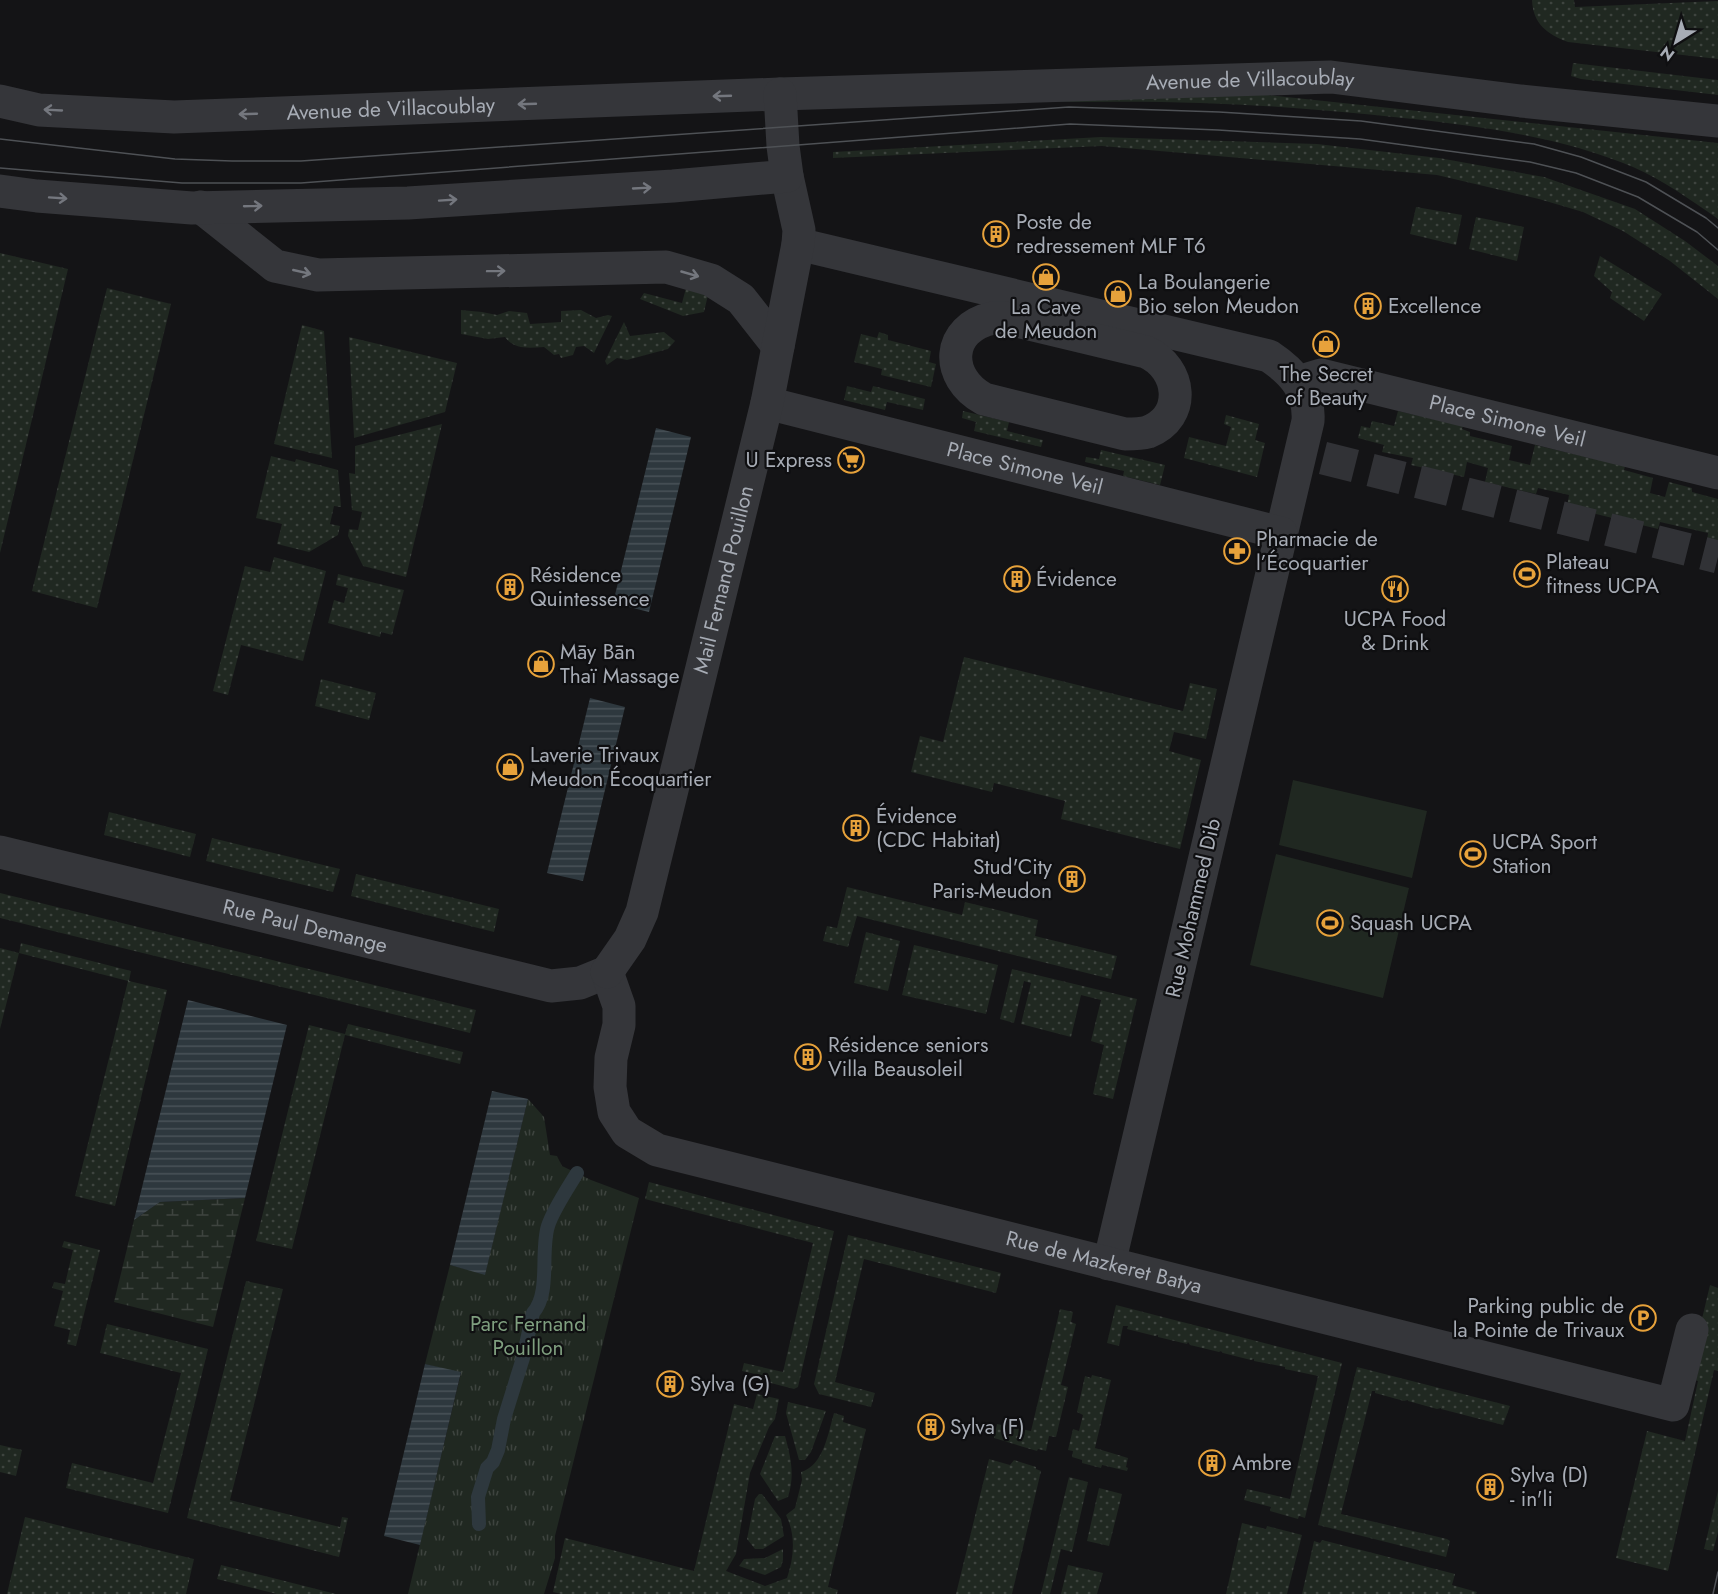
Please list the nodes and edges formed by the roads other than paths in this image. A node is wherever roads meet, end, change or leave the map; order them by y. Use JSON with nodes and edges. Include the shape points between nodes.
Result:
{"nodes":[{"id":1,"x":780,"y":94,"type":"junction"},
{"id":2,"x":0,"y":101,"type":"edge"},
{"id":3,"x":1718,"y":121,"type":"edge"},
{"id":4,"x":787,"y":176,"type":"junction"},
{"id":5,"x":0,"y":191,"type":"edge"},
{"id":6,"x":201,"y":207,"type":"junction"},
{"id":7,"x":798,"y":244,"type":"junction"},
{"id":8,"x":778,"y":346,"type":"junction"},
{"id":9,"x":1298,"y":382,"type":"junction"},
{"id":10,"x":984,"y":399,"type":"joint"},
{"id":11,"x":767,"y":403,"type":"junction"},
{"id":12,"x":1718,"y":473,"type":"edge"},
{"id":13,"x":1278,"y":542,"type":"junction"},
{"id":14,"x":0,"y":852,"type":"edge"},
{"id":15,"x":607,"y":972,"type":"junction"},
{"id":16,"x":1109,"y":1263,"type":"junction"},
{"id":17,"x":1692,"y":1330,"type":"dead end"}],
"edges":[{"from":1,"to":2,"type":"street","name":"Avenue de Villacoublay","one_way":true,"via":[[174,117],[39,110]]},
{"from":1,"to":3,"type":"street","name":"Avenue de Villacoublay","via":[[1331,77]]},
{"from":1,"to":4,"type":"street"},
{"from":6,"to":4,"type":"street","one_way":true,"via":[[408,203]]},
{"from":4,"to":7,"type":"street","name":"Mail Fernand Pouillon","via":[[799,230]]},
{"from":5,"to":6,"type":"street","one_way":true},
{"from":6,"to":8,"type":"street","one_way":true,"via":[[274,266],[318,275],[666,267],[711,280],[741,299]]},
{"from":7,"to":8,"type":"street","name":"Mail Fernand Pouillon"},
{"from":7,"to":9,"type":"street","via":[[1269,356]]},
{"from":8,"to":11,"type":"street","name":"Mail Fernand Pouillon"},
{"from":9,"to":12,"type":"street","name":"Place Simone Veil","via":[[1321,375]]},
{"from":9,"to":13,"type":"street","via":[[1309,409],[1312,455]]},
{"from":10,"to":10,"type":"street","via":[[1137,434],[1159,426],[1175,396],[1171,374],[1146,352],[993,318],[982,320],[964,333],[956,354],[959,377]]},
{"from":11,"to":13,"type":"street","name":"Place Simone Veil"},
{"from":11,"to":15,"type":"street","name":"Mail Fernand Pouillon","via":[[642,912],[630,939]]},
{"from":13,"to":16,"type":"street","name":"Rue Mohammed Dib"},
{"from":14,"to":15,"type":"street","name":"Rue Paul Demange","via":[[551,986],[580,984]]},
{"from":15,"to":16,"type":"street","name":"Rue de Mazkeret Batya","via":[[619,1006],[611,1058],[614,1112],[627,1131],[657,1150]]},
{"from":16,"to":17,"type":"street","name":"Rue de Mazkeret Batya","via":[[1673,1405]]}]}
